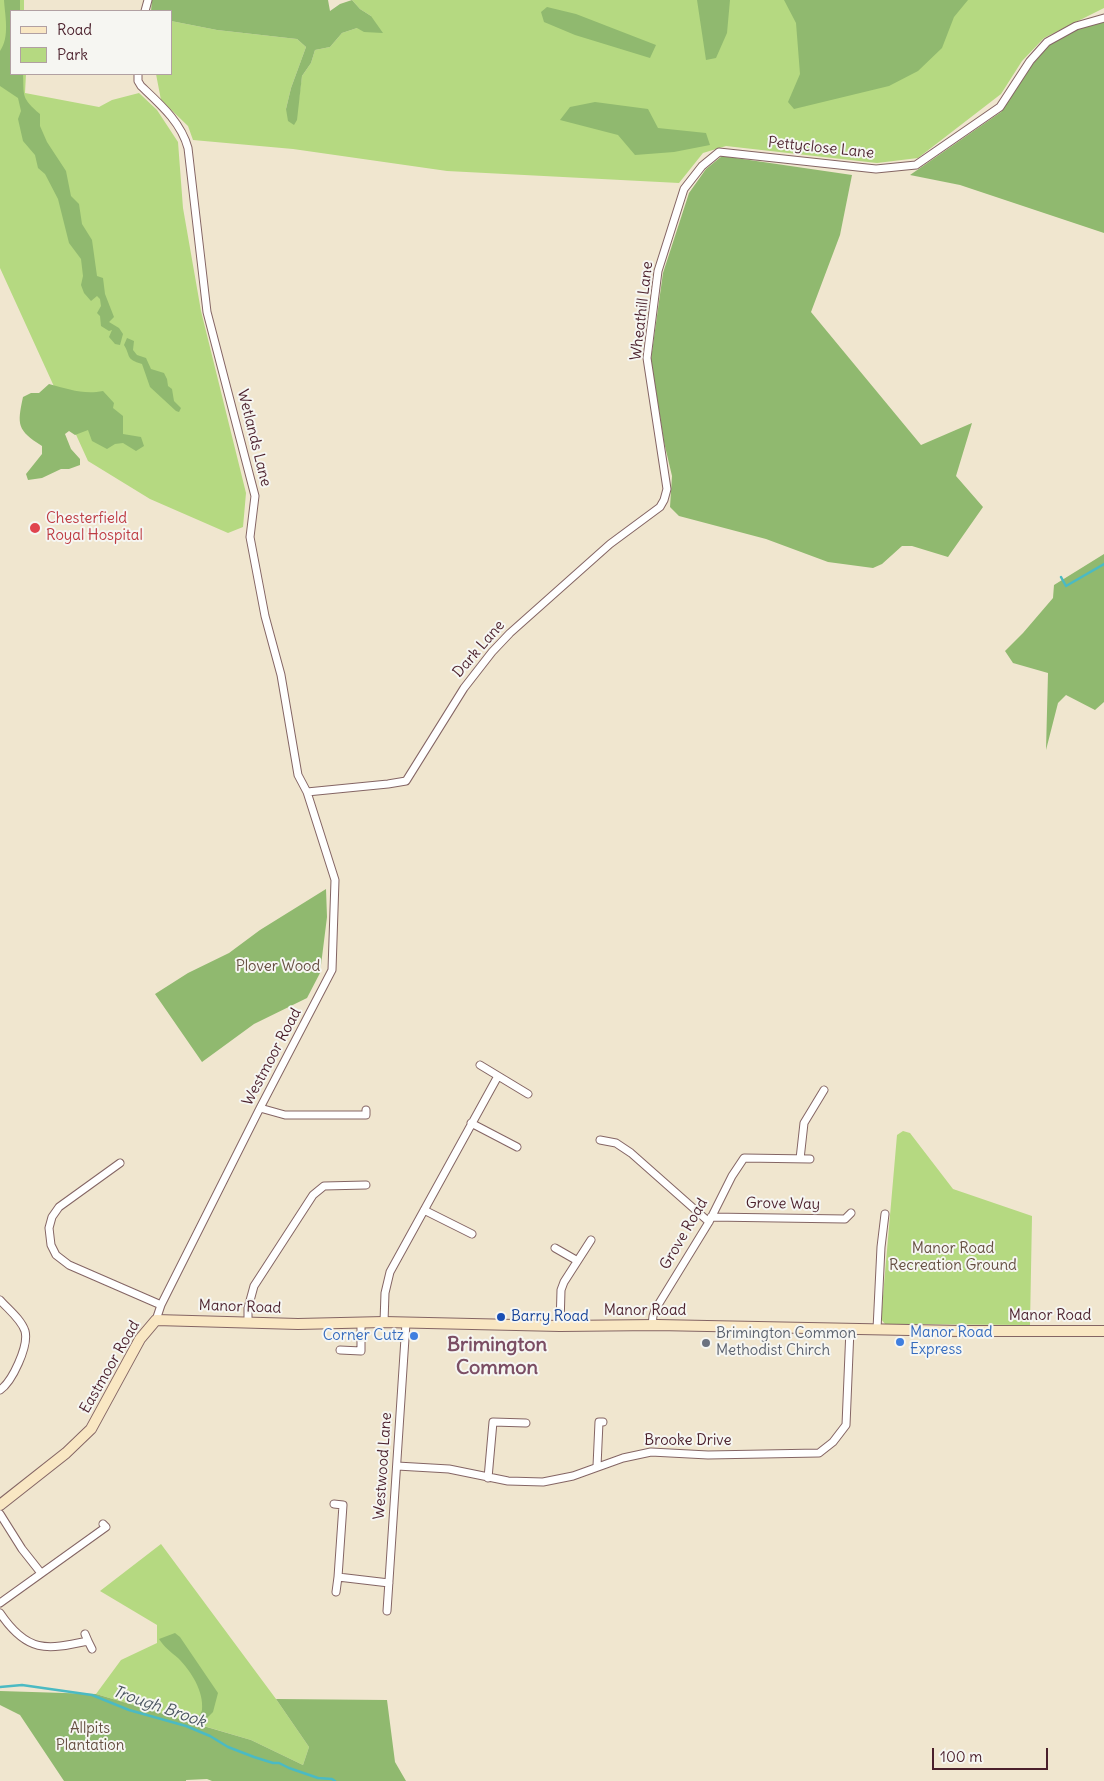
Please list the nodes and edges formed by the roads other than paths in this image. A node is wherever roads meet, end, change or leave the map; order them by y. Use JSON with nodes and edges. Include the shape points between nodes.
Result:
{"nodes":[{"id":1,"x":1104,"y":18,"type":"edge"},
{"id":2,"x":138,"y":75,"type":"edge"},
{"id":3,"x":719,"y":152,"type":"joint"},
{"id":4,"x":667,"y":489,"type":"joint"},
{"id":5,"x":307,"y":792,"type":"junction"},
{"id":6,"x":480,"y":1065,"type":"dead end"},
{"id":7,"x":498,"y":1076,"type":"junction"},
{"id":8,"x":824,"y":1090,"type":"dead end"},
{"id":9,"x":528,"y":1094,"type":"dead end"},
{"id":10,"x":260,"y":1108,"type":"junction"},
{"id":11,"x":366,"y":1110,"type":"dead end"},
{"id":12,"x":471,"y":1123,"type":"junction"},
{"id":13,"x":600,"y":1140,"type":"dead end"},
{"id":14,"x":517,"y":1147,"type":"dead end"},
{"id":15,"x":800,"y":1159,"type":"junction"},
{"id":16,"x":810,"y":1159,"type":"dead end"},
{"id":17,"x":120,"y":1162,"type":"dead end"},
{"id":18,"x":366,"y":1185,"type":"dead end"},
{"id":19,"x":424,"y":1210,"type":"junction"},
{"id":20,"x":851,"y":1213,"type":"dead end"},
{"id":21,"x":886,"y":1214,"type":"dead end"},
{"id":22,"x":710,"y":1219,"type":"junction"},
{"id":23,"x":472,"y":1234,"type":"dead end"},
{"id":24,"x":591,"y":1240,"type":"dead end"},
{"id":25,"x":555,"y":1248,"type":"dead end"},
{"id":26,"x":576,"y":1260,"type":"junction"},
{"id":27,"x":0,"y":1300,"type":"edge"},
{"id":28,"x":161,"y":1305,"type":"junction"},
{"id":29,"x":156,"y":1320,"type":"junction"},
{"id":30,"x":248,"y":1322,"type":"junction"},
{"id":31,"x":384,"y":1322,"type":"junction"},
{"id":32,"x":361,"y":1323,"type":"junction"},
{"id":33,"x":406,"y":1323,"type":"junction"},
{"id":34,"x":560,"y":1326,"type":"junction"},
{"id":35,"x":652,"y":1326,"type":"junction"},
{"id":36,"x":850,"y":1329,"type":"junction"},
{"id":37,"x":877,"y":1329,"type":"junction"},
{"id":38,"x":1104,"y":1331,"type":"edge"},
{"id":39,"x":340,"y":1350,"type":"dead end"},
{"id":40,"x":0,"y":1390,"type":"edge"},
{"id":41,"x":603,"y":1422,"type":"dead end"},
{"id":42,"x":526,"y":1423,"type":"dead end"},
{"id":43,"x":397,"y":1466,"type":"junction"},
{"id":44,"x":597,"y":1466,"type":"junction"},
{"id":45,"x":488,"y":1478,"type":"junction"},
{"id":46,"x":334,"y":1504,"type":"dead end"},
{"id":47,"x":0,"y":1505,"type":"edge"},
{"id":48,"x":0,"y":1514,"type":"edge"},
{"id":49,"x":103,"y":1524,"type":"dead end"},
{"id":50,"x":41,"y":1573,"type":"junction"},
{"id":51,"x":338,"y":1577,"type":"junction"},
{"id":52,"x":389,"y":1583,"type":"junction"},
{"id":53,"x":336,"y":1592,"type":"dead end"},
{"id":54,"x":0,"y":1603,"type":"edge"},
{"id":55,"x":387,"y":1611,"type":"dead end"},
{"id":56,"x":0,"y":1614,"type":"edge"},
{"id":57,"x":92,"y":1649,"type":"dead end"}],
"edges":[{"from":1,"to":3,"type":"street","name":"Pettyclose Lane","via":[[1076,26],[1046,42],[1000,107],[916,165],[876,168]]},
{"from":2,"to":5,"type":"street","name":"Wetlands Lane","via":[[141,86],[182,131],[188,148],[207,312],[255,496],[250,537],[265,616],[281,675],[298,775]]},
{"from":3,"to":4,"type":"street","name":"Wheathill Lane","via":[[702,166],[684,190],[658,271],[647,358]]},
{"from":4,"to":5,"type":"street","name":"Dark Lane","via":[[660,507],[610,544],[492,652],[464,688],[406,781]]},
{"from":5,"to":10,"type":"street","name":"Westmoor Road","via":[[335,880],[332,970]]},
{"from":6,"to":7,"type":"street"},
{"from":7,"to":9,"type":"street"},
{"from":7,"to":12,"type":"street"},
{"from":8,"to":15,"type":"street","via":[[804,1123]]},
{"from":10,"to":11,"type":"street","via":[[285,1115],[366,1116]]},
{"from":10,"to":28,"type":"street","name":"Westmoor Road"},
{"from":12,"to":14,"type":"street"},
{"from":12,"to":19,"type":"street"},
{"from":13,"to":22,"type":"street","via":[[616,1143],[631,1153]]},
{"from":15,"to":16,"type":"street"},
{"from":15,"to":22,"type":"street","name":"Grove Road","via":[[744,1158]]},
{"from":17,"to":28,"type":"street","via":[[55,1212],[49,1228],[51,1245],[56,1255],[68,1265]]},
{"from":18,"to":30,"type":"street","via":[[324,1186],[313,1195],[254,1286]]},
{"from":19,"to":23,"type":"street"},
{"from":19,"to":31,"type":"street","via":[[390,1272]]},
{"from":20,"to":22,"type":"street","name":"Grove Way","via":[[845,1219]]},
{"from":21,"to":37,"type":"street"},
{"from":22,"to":35,"type":"street","name":"Grove Road","via":[[656,1310]]},
{"from":24,"to":26,"type":"street"},
{"from":25,"to":26,"type":"street"},
{"from":26,"to":34,"type":"street","via":[[561,1290]]},
{"from":27,"to":40,"type":"street","via":[[25,1332],[22,1355],[14,1373]]},
{"from":28,"to":29,"type":"street","name":"Westmoor Road"},
{"from":29,"to":30,"type":"street","name":"Manor Road"},
{"from":29,"to":47,"type":"street","name":"Eastmoor Road","via":[[140,1339],[91,1429]]},
{"from":30,"to":32,"type":"street","name":"Manor Road"},
{"from":31,"to":32,"type":"street","name":"Manor Road"},
{"from":31,"to":33,"type":"street","name":"Manor Road"},
{"from":32,"to":39,"type":"street","via":[[361,1351]]},
{"from":33,"to":34,"type":"street","name":"Manor Road"},
{"from":33,"to":43,"type":"street","name":"Westwood Lane"},
{"from":34,"to":35,"type":"street","name":"Manor Road"},
{"from":35,"to":36,"type":"street","name":"Manor Road"},
{"from":36,"to":37,"type":"street","name":"Manor Road"},
{"from":36,"to":44,"type":"street","name":"Brooke Drive","via":[[846,1425],[819,1453],[708,1455],[651,1452]]},
{"from":37,"to":38,"type":"street","name":"Manor Road"},
{"from":41,"to":44,"type":"street","via":[[599,1422]]},
{"from":42,"to":45,"type":"street","via":[[493,1422]]},
{"from":43,"to":45,"type":"street","name":"Brooke Drive","via":[[449,1469]]},
{"from":43,"to":52,"type":"street","name":"Westwood Lane"},
{"from":44,"to":45,"type":"street","name":"Brooke Drive","via":[[573,1476],[543,1482],[508,1482]]},
{"from":46,"to":51,"type":"street","via":[[343,1505]]},
{"from":48,"to":50,"type":"street"},
{"from":49,"to":50,"type":"street","via":[[106,1527]]},
{"from":50,"to":54,"type":"street"},
{"from":51,"to":52,"type":"street"},
{"from":51,"to":53,"type":"street"},
{"from":52,"to":55,"type":"street","name":"Westwood Lane"},
{"from":56,"to":57,"type":"street","via":[[17,1635],[34,1645],[58,1647],[86,1637]]}]}
